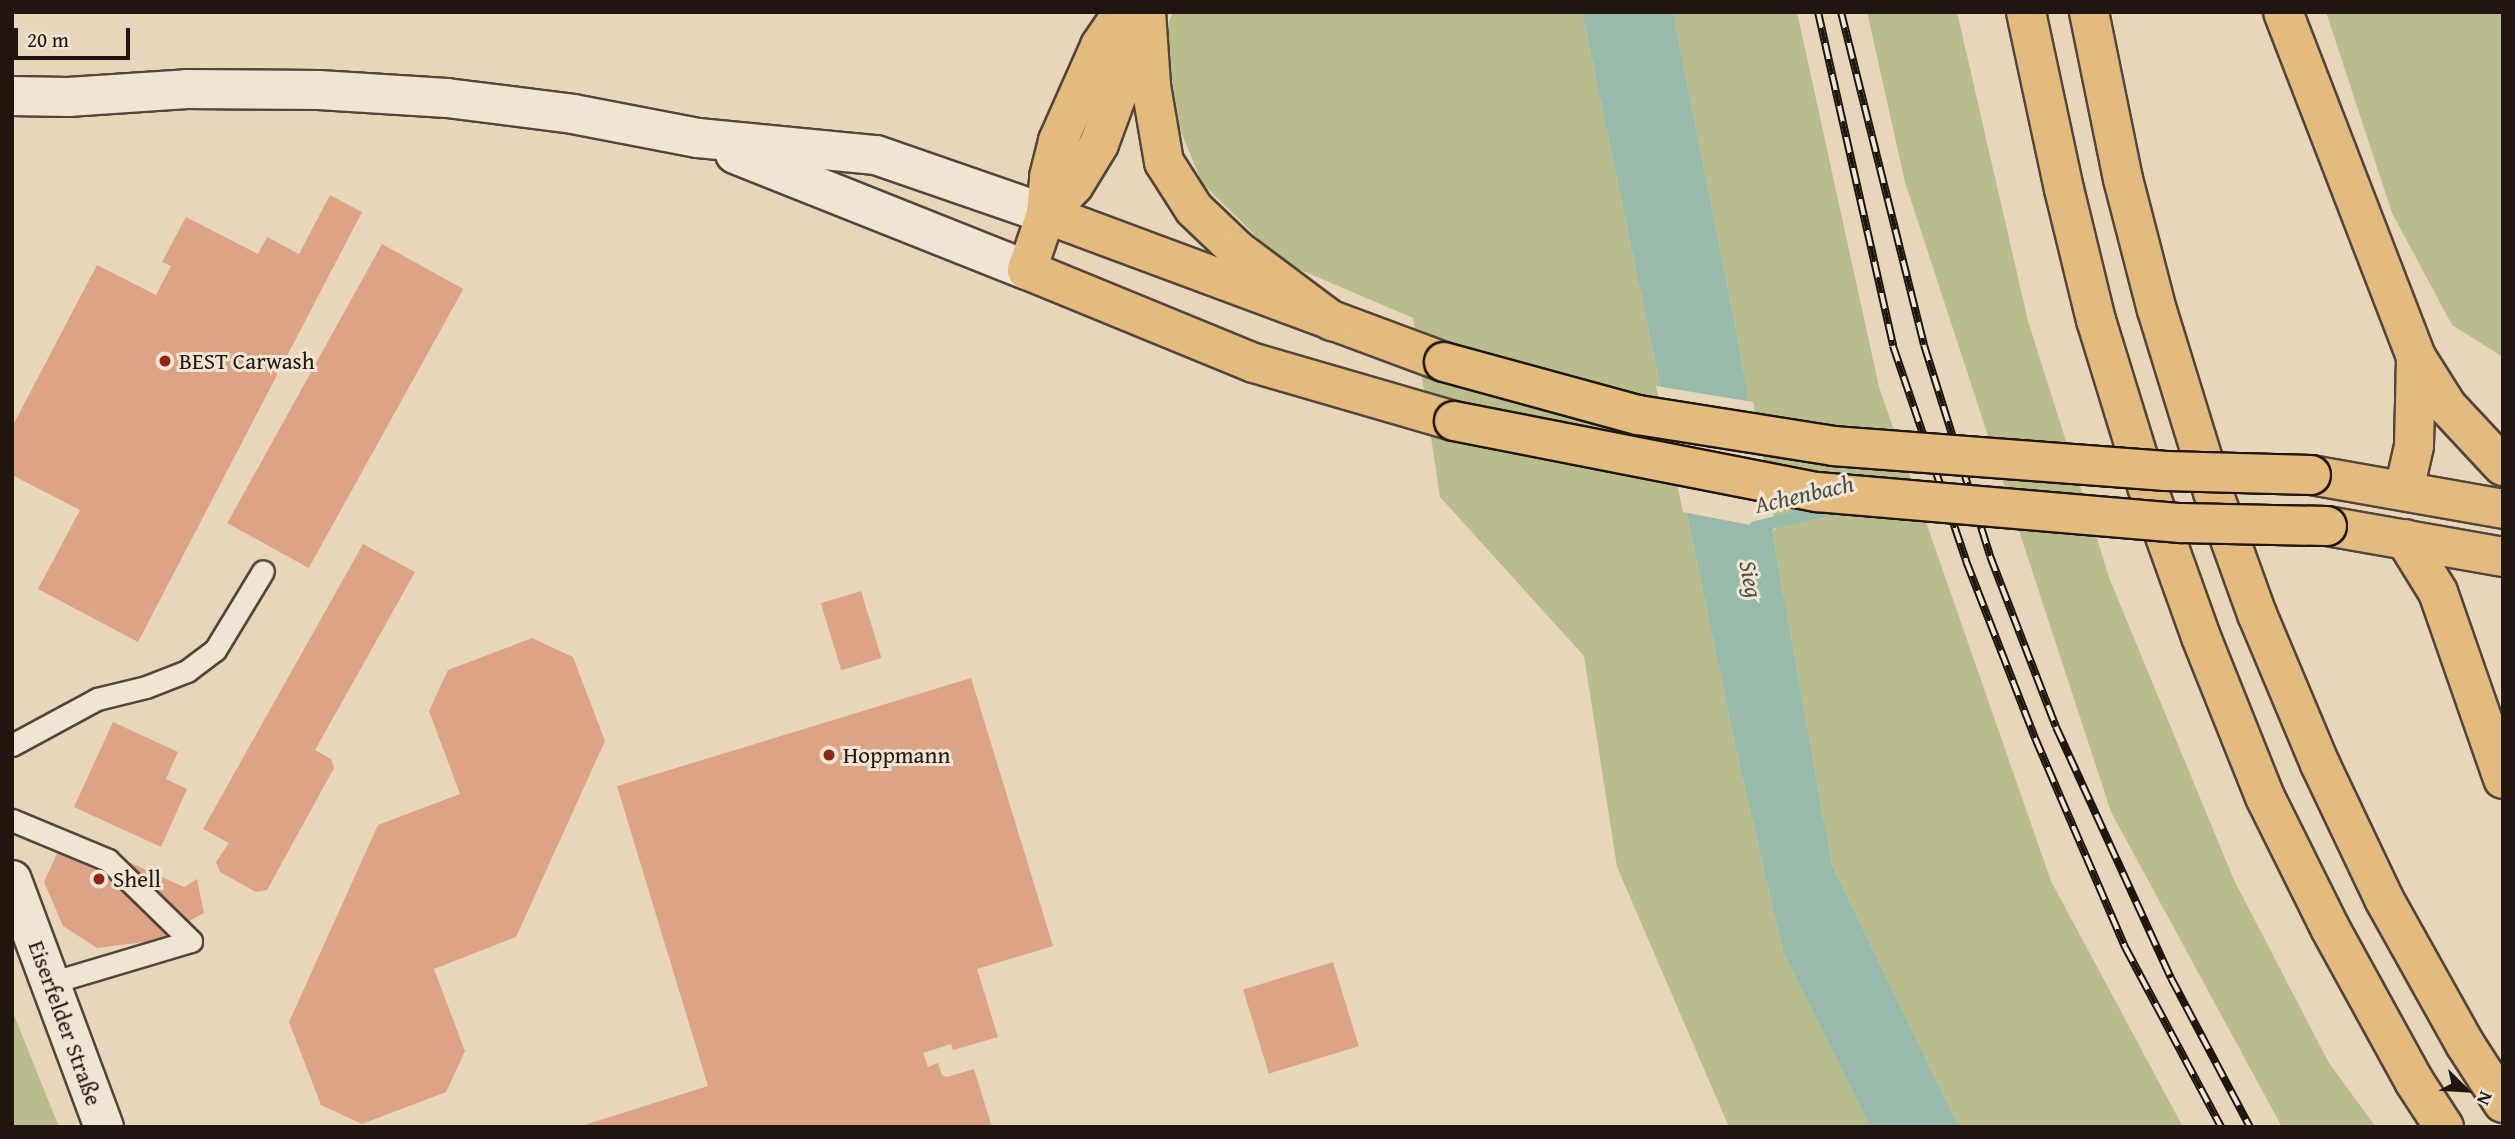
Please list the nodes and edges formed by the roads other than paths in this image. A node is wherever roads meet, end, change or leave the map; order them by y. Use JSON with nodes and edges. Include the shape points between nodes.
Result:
{"nodes":[{"id":1,"x":1122,"y":12,"type":"edge"},
{"id":2,"x":1136,"y":12,"type":"edge"},
{"id":3,"x":1146,"y":12,"type":"edge"},
{"id":4,"x":2026,"y":12,"type":"edge"},
{"id":5,"x":2089,"y":12,"type":"edge"},
{"id":6,"x":2283,"y":12,"type":"edge"},
{"id":7,"x":12,"y":96,"type":"edge"},
{"id":8,"x":68,"y":97,"type":"junction"},
{"id":9,"x":12,"y":106,"type":"edge"},
{"id":10,"x":12,"y":120,"type":"edge"},
{"id":11,"x":698,"y":138,"type":"junction"},
{"id":12,"x":1046,"y":214,"type":"junction"},
{"id":13,"x":1027,"y":270,"type":"junction"},
{"id":14,"x":1332,"y":321,"type":"junction"},
{"id":15,"x":2416,"y":357,"type":"junction"},
{"id":16,"x":2503,"y":466,"type":"edge"},
{"id":17,"x":2403,"y":490,"type":"junction"},
{"id":18,"x":2503,"y":509,"type":"edge"},
{"id":19,"x":2404,"y":539,"type":"junction"},
{"id":20,"x":2503,"y":558,"type":"edge"},
{"id":21,"x":263,"y":571,"type":"dead end"},
{"id":22,"x":12,"y":745,"type":"edge"},
{"id":23,"x":2503,"y":779,"type":"edge"},
{"id":24,"x":12,"y":820,"type":"edge"},
{"id":25,"x":12,"y":880,"type":"edge"},
{"id":26,"x":50,"y":984,"type":"junction"},
{"id":27,"x":2503,"y":1103,"type":"edge"},
{"id":28,"x":104,"y":1127,"type":"edge"},
{"id":29,"x":2444,"y":1127,"type":"edge"}],
"edges":[{"from":1,"to":12,"type":"main road","via":[[1100,46],[1058,141]]},
{"from":2,"to":12,"type":"main road","via":[[1117,94],[1099,144],[1074,185]]},
{"from":3,"to":14,"type":"main road","via":[[1151,86],[1164,162],[1194,209],[1237,250]]},
{"from":4,"to":29,"type":"main road","via":[[2096,320],[2147,486],[2201,638],[2265,797],[2330,929]]},
{"from":5,"to":27,"type":"main road","via":[[2123,178],[2157,310],[2213,492],[2258,614],[2320,764],[2384,899]]},
{"from":6,"to":15,"type":"main road"},
{"from":7,"to":8,"type":"main road"},
{"from":8,"to":9,"type":"main road"},
{"from":8,"to":10,"type":"main road"},
{"from":8,"to":11,"type":"main road","via":[[187,89],[319,90],[447,98],[573,114]]},
{"from":11,"to":12,"type":"main road","via":[[876,155]]},
{"from":11,"to":13,"type":"main road"},
{"from":12,"to":13,"type":"main road"},
{"from":12,"to":14,"type":"main road"},
{"from":13,"to":19,"type":"main road","bridge":true,"via":[[1254,363],[1454,421],[1817,492],[2181,523],[2327,526]]},
{"from":14,"to":17,"type":"main road","bridge":true,"via":[[1444,362],[1638,415],[1833,446],[2166,471],[2311,475]]},
{"from":15,"to":16,"type":"main road","via":[[2446,406]]},
{"from":15,"to":17,"type":"main road","via":[[2414,446]]},
{"from":17,"to":18,"type":"main road"},
{"from":17,"to":19,"type":"main road"},
{"from":19,"to":20,"type":"main road"},
{"from":19,"to":23,"type":"main road","via":[[2438,592]]},
{"from":21,"to":22,"type":"lane","via":[[215,650],[187,671],[97,699]]},
{"from":24,"to":26,"type":"lane","via":[[108,860],[191,941]]},
{"from":25,"to":26,"type":"main road","name":"Eiserfelder Straße"},
{"from":26,"to":28,"type":"main road","name":"Eiserfelder Straße"}]}
